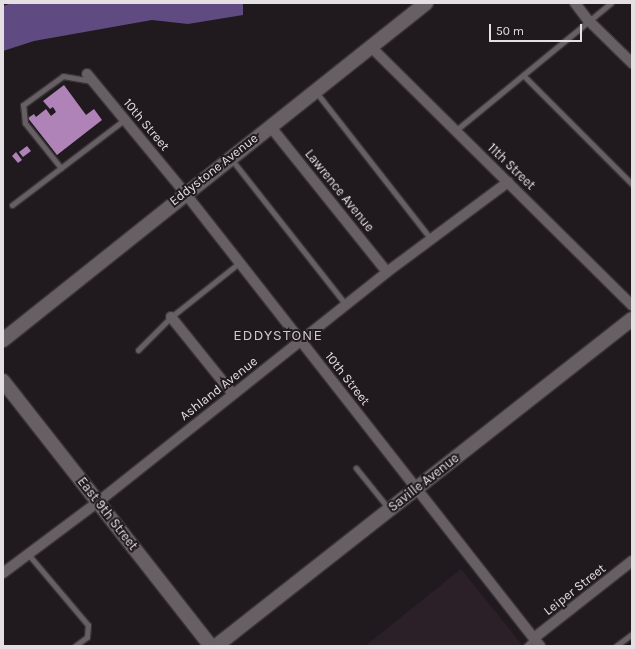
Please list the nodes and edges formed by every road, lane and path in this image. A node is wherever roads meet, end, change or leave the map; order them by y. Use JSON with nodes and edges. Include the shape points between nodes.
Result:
{"nodes":[{"id":1,"x":426,"y":3,"type":"edge"},
{"id":2,"x":575,"y":3,"type":"edge"},
{"id":3,"x":611,"y":3,"type":"edge"},
{"id":4,"x":588,"y":20,"type":"junction"},
{"id":5,"x":372,"y":48,"type":"junction"},
{"id":6,"x":632,"y":63,"type":"edge"},
{"id":7,"x":523,"y":74,"type":"junction"},
{"id":8,"x":90,"y":77,"type":"joint"},
{"id":9,"x":315,"y":91,"type":"junction"},
{"id":10,"x":124,"y":120,"type":"junction"},
{"id":11,"x":270,"y":126,"type":"junction"},
{"id":12,"x":455,"y":131,"type":"junction"},
{"id":13,"x":230,"y":157,"type":"junction"},
{"id":14,"x":61,"y":168,"type":"junction"},
{"id":15,"x":508,"y":182,"type":"junction"},
{"id":16,"x":632,"y":184,"type":"edge"},
{"id":17,"x":185,"y":193,"type":"junction"},
{"id":18,"x":12,"y":205,"type":"dead end"},
{"id":19,"x":431,"y":239,"type":"junction"},
{"id":20,"x":239,"y":263,"type":"junction"},
{"id":21,"x":387,"y":272,"type":"junction"},
{"id":22,"x":346,"y":305,"type":"junction"},
{"id":23,"x":632,"y":305,"type":"edge"},
{"id":24,"x":171,"y":317,"type":"junction"},
{"id":25,"x":632,"y":319,"type":"edge"},
{"id":26,"x":3,"y":340,"type":"edge"},
{"id":27,"x":300,"y":342,"type":"junction"},
{"id":28,"x":138,"y":350,"type":"dead end"},
{"id":29,"x":3,"y":382,"type":"edge"},
{"id":30,"x":233,"y":394,"type":"junction"},
{"id":31,"x":356,"y":468,"type":"dead end"},
{"id":32,"x":416,"y":488,"type":"junction"},
{"id":33,"x":98,"y":502,"type":"junction"},
{"id":34,"x":389,"y":510,"type":"junction"},
{"id":35,"x":28,"y":553,"type":"junction"},
{"id":36,"x":632,"y":561,"type":"edge"},
{"id":37,"x":3,"y":572,"type":"edge"},
{"id":38,"x":632,"y":634,"type":"edge"},
{"id":39,"x":538,"y":642,"type":"edge"},
{"id":40,"x":75,"y":646,"type":"edge"},
{"id":41,"x":211,"y":646,"type":"edge"},
{"id":42,"x":216,"y":646,"type":"edge"},
{"id":43,"x":526,"y":646,"type":"edge"},
{"id":44,"x":616,"y":646,"type":"edge"}],
"edges":[{"from":1,"to":5,"type":"street","name":"Eddystone Avenue"},
{"from":2,"to":4,"type":"street"},
{"from":3,"to":4,"type":"lane"},
{"from":4,"to":6,"type":"street"},
{"from":4,"to":7,"type":"lane"},
{"from":5,"to":9,"type":"street","name":"Eddystone Avenue"},
{"from":5,"to":12,"type":"street","name":"11th Street"},
{"from":7,"to":12,"type":"lane"},
{"from":7,"to":16,"type":"lane"},
{"from":8,"to":10,"type":"street","name":"10th Street"},
{"from":8,"to":14,"type":"lane","via":[[63,76],[23,105],[25,122]]},
{"from":9,"to":11,"type":"street","name":"Eddystone Avenue"},
{"from":9,"to":19,"type":"lane"},
{"from":10,"to":14,"type":"lane"},
{"from":10,"to":17,"type":"street","name":"10th Street"},
{"from":11,"to":13,"type":"street","name":"Eddystone Avenue"},
{"from":11,"to":21,"type":"street","name":"Lawrence Avenue"},
{"from":12,"to":15,"type":"street","name":"11th Street"},
{"from":13,"to":17,"type":"street","name":"Eddystone Avenue"},
{"from":13,"to":22,"type":"lane"},
{"from":14,"to":18,"type":"lane"},
{"from":15,"to":19,"type":"street","name":"Ashland Avenue"},
{"from":15,"to":23,"type":"street","name":"11th Street"},
{"from":17,"to":20,"type":"street","name":"10th Street"},
{"from":17,"to":26,"type":"street","name":"Eddystone Avenue"},
{"from":19,"to":21,"type":"street","name":"Ashland Avenue"},
{"from":20,"to":24,"type":"lane"},
{"from":20,"to":27,"type":"street","name":"10th Street"},
{"from":21,"to":22,"type":"street","name":"Ashland Avenue"},
{"from":22,"to":27,"type":"street","name":"Ashland Avenue"},
{"from":24,"to":28,"type":"lane"},
{"from":24,"to":30,"type":"street"},
{"from":25,"to":32,"type":"street","name":"Saville Avenue"},
{"from":27,"to":30,"type":"street","name":"Ashland Avenue"},
{"from":27,"to":32,"type":"street","name":"10th Street"},
{"from":29,"to":33,"type":"street","name":"East 9th Street"},
{"from":30,"to":33,"type":"street","name":"Ashland Avenue"},
{"from":31,"to":34,"type":"lane"},
{"from":32,"to":34,"type":"street","name":"Saville Avenue"},
{"from":32,"to":39,"type":"street","name":"10th Street"},
{"from":33,"to":35,"type":"street","name":"Ashland Avenue"},
{"from":33,"to":41,"type":"street","name":"East 9th Street"},
{"from":34,"to":42,"type":"street","name":"Saville Avenue"},
{"from":35,"to":37,"type":"street","name":"Ashland Avenue"},
{"from":35,"to":40,"type":"lane","via":[[88,625],[87,637]]},
{"from":36,"to":39,"type":"street","name":"Leiper Street"},
{"from":38,"to":44,"type":"lane"},
{"from":39,"to":43,"type":"lane"}]}
